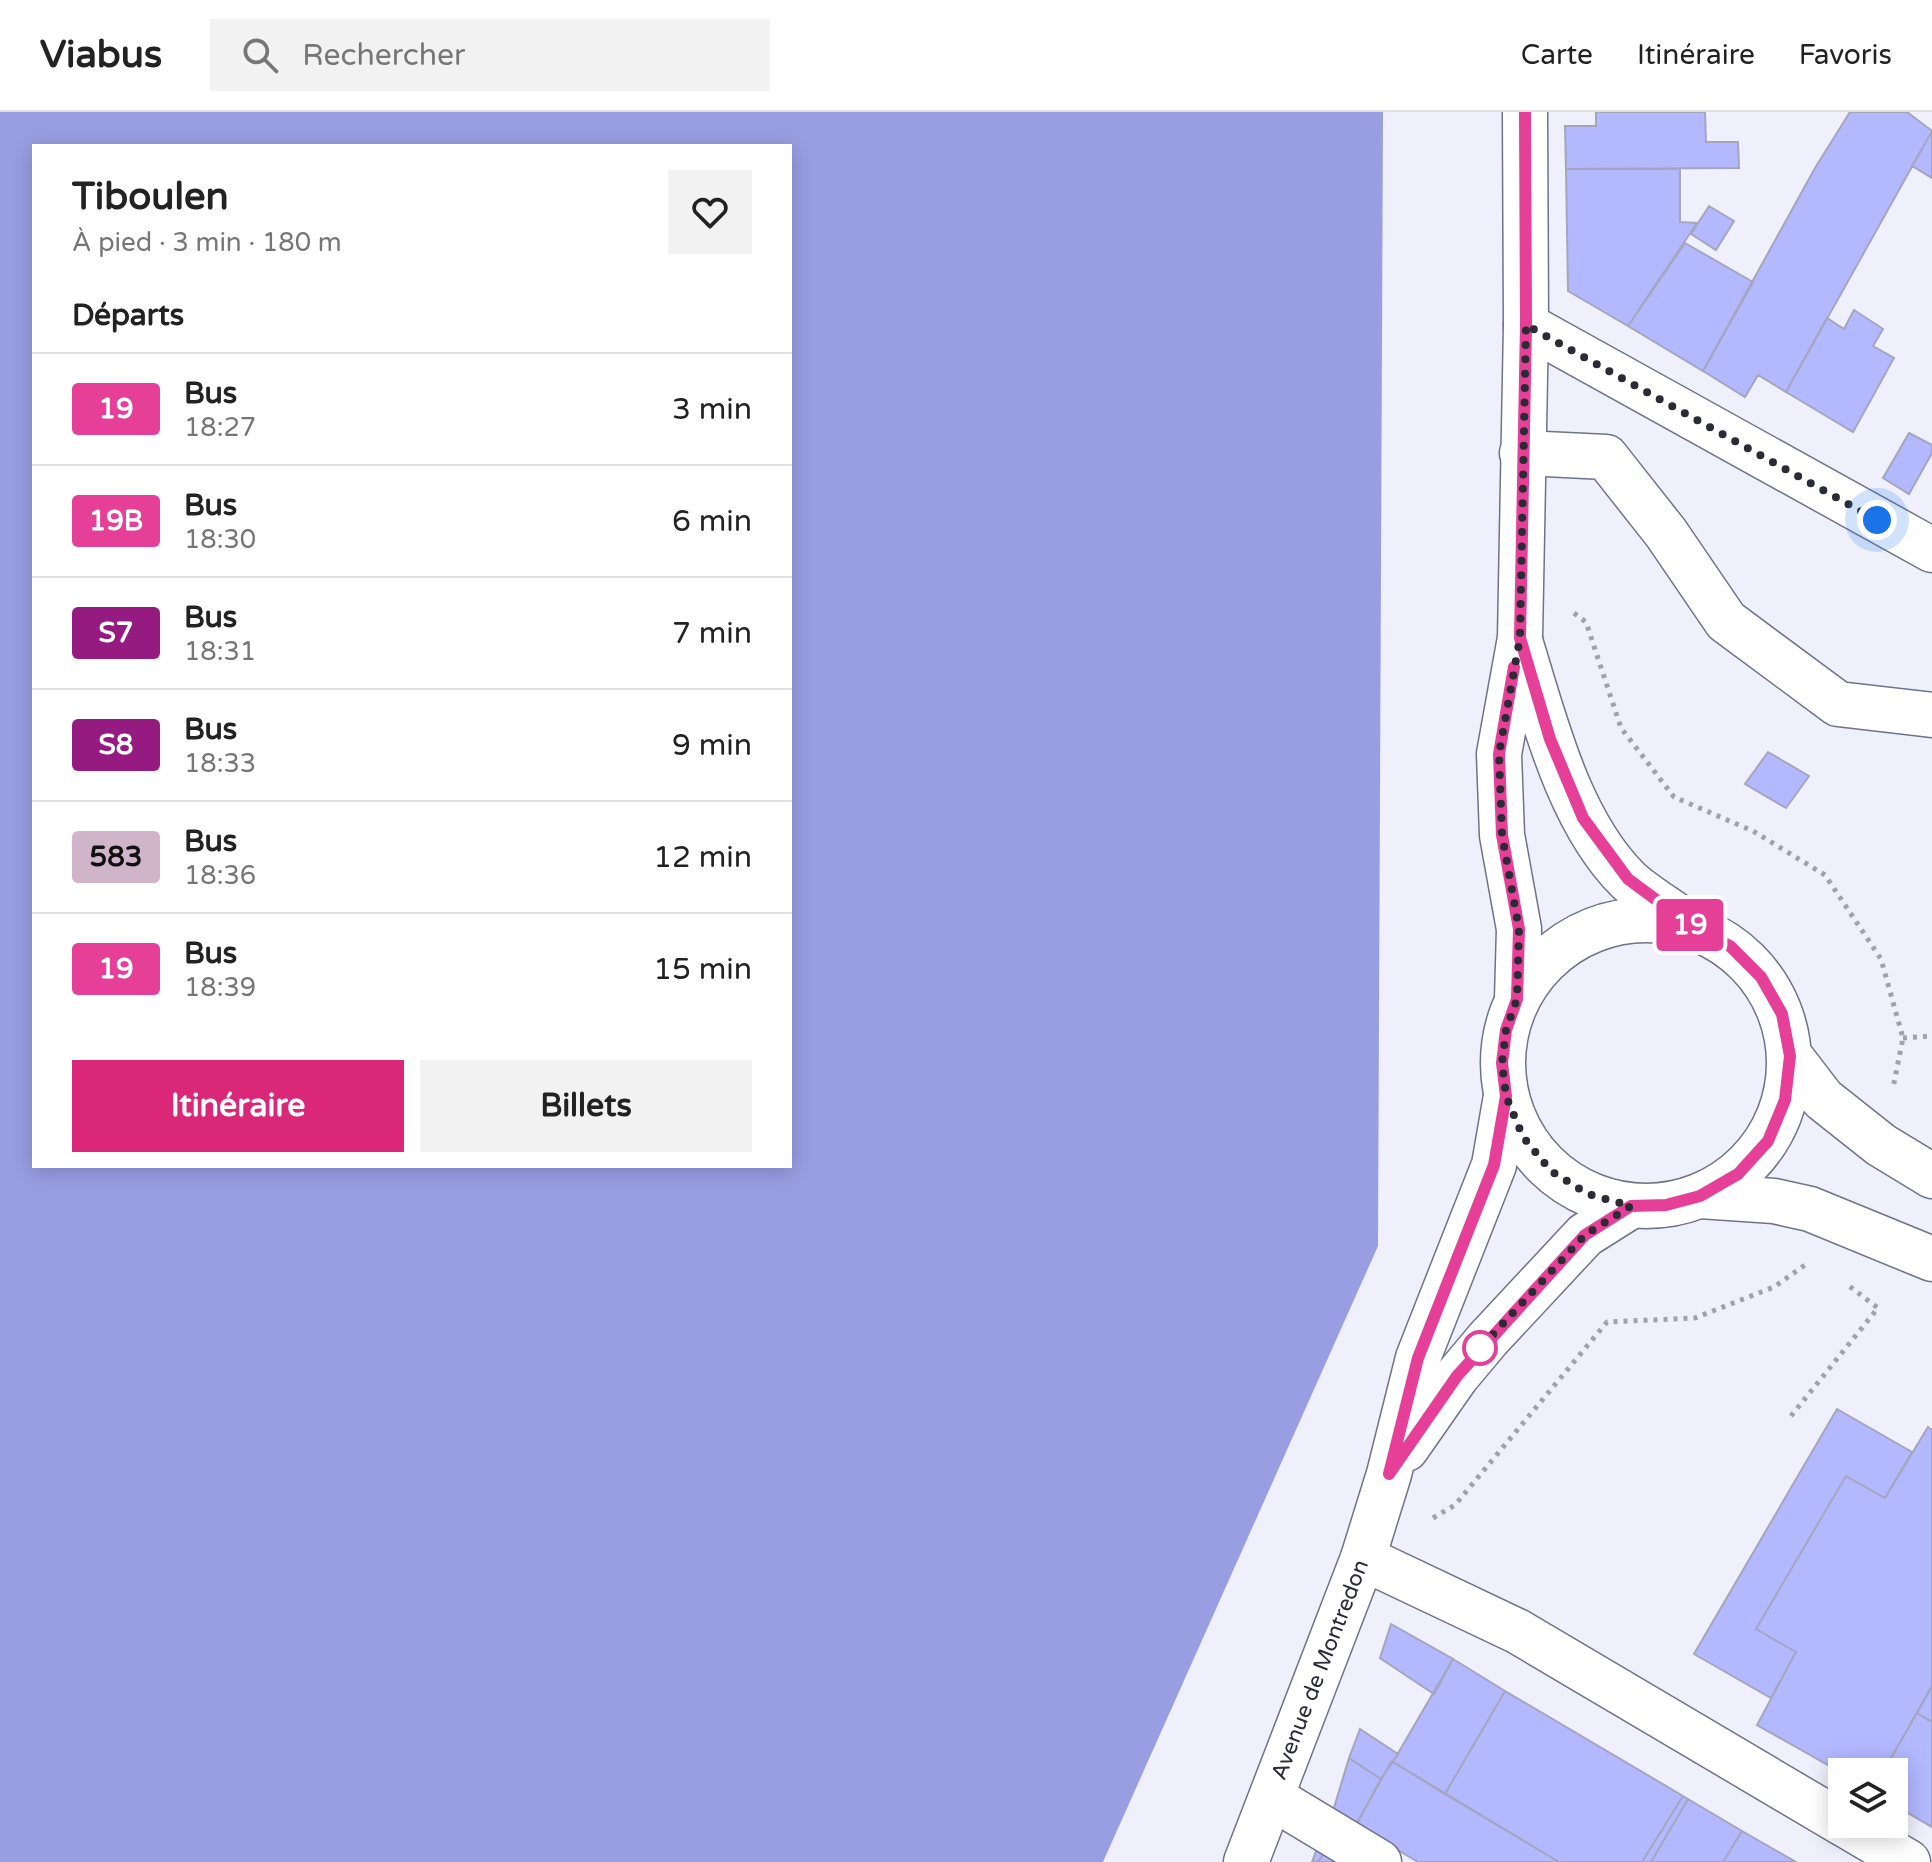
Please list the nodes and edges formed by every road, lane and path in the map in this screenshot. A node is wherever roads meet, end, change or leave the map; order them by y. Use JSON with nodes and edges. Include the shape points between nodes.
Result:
{"nodes":[{"id":1,"x":1525,"y":112,"type":"edge"},
{"id":2,"x":1526,"y":325,"type":"junction"},
{"id":3,"x":1522,"y":453,"type":"junction"},
{"id":4,"x":1932,"y":550,"type":"edge"},
{"id":5,"x":1519,"y":573,"type":"junction"},
{"id":6,"x":1520,"y":638,"type":"junction"},
{"id":7,"x":1932,"y":715,"type":"edge"},
{"id":8,"x":1693,"y":927,"type":"junction"},
{"id":9,"x":1517,"y":999,"type":"junction"},
{"id":10,"x":1932,"y":1036,"type":"edge"},
{"id":11,"x":1903,"y":1038,"type":"junction"},
{"id":12,"x":1790,"y":1056,"type":"junction"},
{"id":13,"x":1506,"y":1096,"type":"junction"},
{"id":14,"x":1881,"y":1145,"type":"junction"},
{"id":15,"x":1932,"y":1176,"type":"edge"},
{"id":16,"x":1700,"y":1196,"type":"junction"},
{"id":17,"x":1631,"y":1206,"type":"junction"},
{"id":18,"x":1843,"y":1221,"type":"junction"},
{"id":19,"x":1932,"y":1259,"type":"edge"},
{"id":20,"x":1846,"y":1283,"type":"dead end"},
{"id":21,"x":1791,"y":1416,"type":"dead end"},
{"id":22,"x":1389,"y":1474,"type":"junction"},
{"id":23,"x":1363,"y":1558,"type":"junction"},
{"id":24,"x":1273,"y":1798,"type":"junction"},
{"id":25,"x":1828,"y":1814,"type":"edge"},
{"id":26,"x":1868,"y":1838,"type":"edge"},
{"id":27,"x":1246,"y":1862,"type":"edge"},
{"id":28,"x":1379,"y":1862,"type":"edge"},
{"id":29,"x":1908,"y":1862,"type":"edge"}],
"edges":[{"from":1,"to":2,"type":"street"},
{"from":2,"to":3,"type":"street"},
{"from":2,"to":4,"type":"street"},
{"from":3,"to":5,"type":"street"},
{"from":3,"to":7,"type":"street","via":[[1606,457],[1726,621],[1838,704]]},
{"from":5,"to":6,"type":"street"},
{"from":5,"to":11,"type":"path","via":[[1586,622],[1621,728],[1674,797],[1753,831],[1825,875],[1881,959]]},
{"from":6,"to":8,"type":"street","via":[[1550,739],[1583,818],[1628,879]]},
{"from":6,"to":9,"type":"street","via":[[1499,754],[1502,835],[1519,929]]},
{"from":8,"to":9,"type":"street","via":[[1652,919],[1598,928],[1573,939],[1541,965]]},
{"from":8,"to":12,"type":"street","via":[[1730,946],[1761,977],[1782,1014]]},
{"from":9,"to":13,"type":"street","via":[[1502,1063]]},
{"from":10,"to":11,"type":"path"},
{"from":11,"to":14,"type":"path"},
{"from":12,"to":14,"type":"street","via":[[1823,1099]]},
{"from":12,"to":16,"type":"street","via":[[1785,1100],[1768,1141],[1738,1174]]},
{"from":13,"to":17,"type":"street","via":[[1523,1137],[1551,1171],[1588,1194]]},
{"from":13,"to":22,"type":"street","name":"Avenue de Montredon","via":[[1494,1165],[1418,1358]]},
{"from":14,"to":15,"type":"street"},
{"from":16,"to":17,"type":"street","via":[[1666,1205]]},
{"from":16,"to":18,"type":"street","via":[[1774,1201]]},
{"from":17,"to":22,"type":"street","name":"Avenue de Montredon","via":[[1585,1235],[1488,1339]]},
{"from":18,"to":19,"type":"street"},
{"from":18,"to":23,"type":"path","via":[[1815,1258],[1774,1287],[1695,1318],[1607,1322],[1455,1505]]},
{"from":20,"to":21,"type":"path","via":[[1878,1308]]},
{"from":22,"to":23,"type":"street","name":"Avenue de Montredon"},
{"from":23,"to":24,"type":"street","name":"Avenue de Montredon"},
{"from":23,"to":25,"type":"street","via":[[1517,1631]]},
{"from":24,"to":27,"type":"street","name":"Avenue de Montredon"},
{"from":24,"to":28,"type":"street"},
{"from":26,"to":29,"type":"street"}]}
